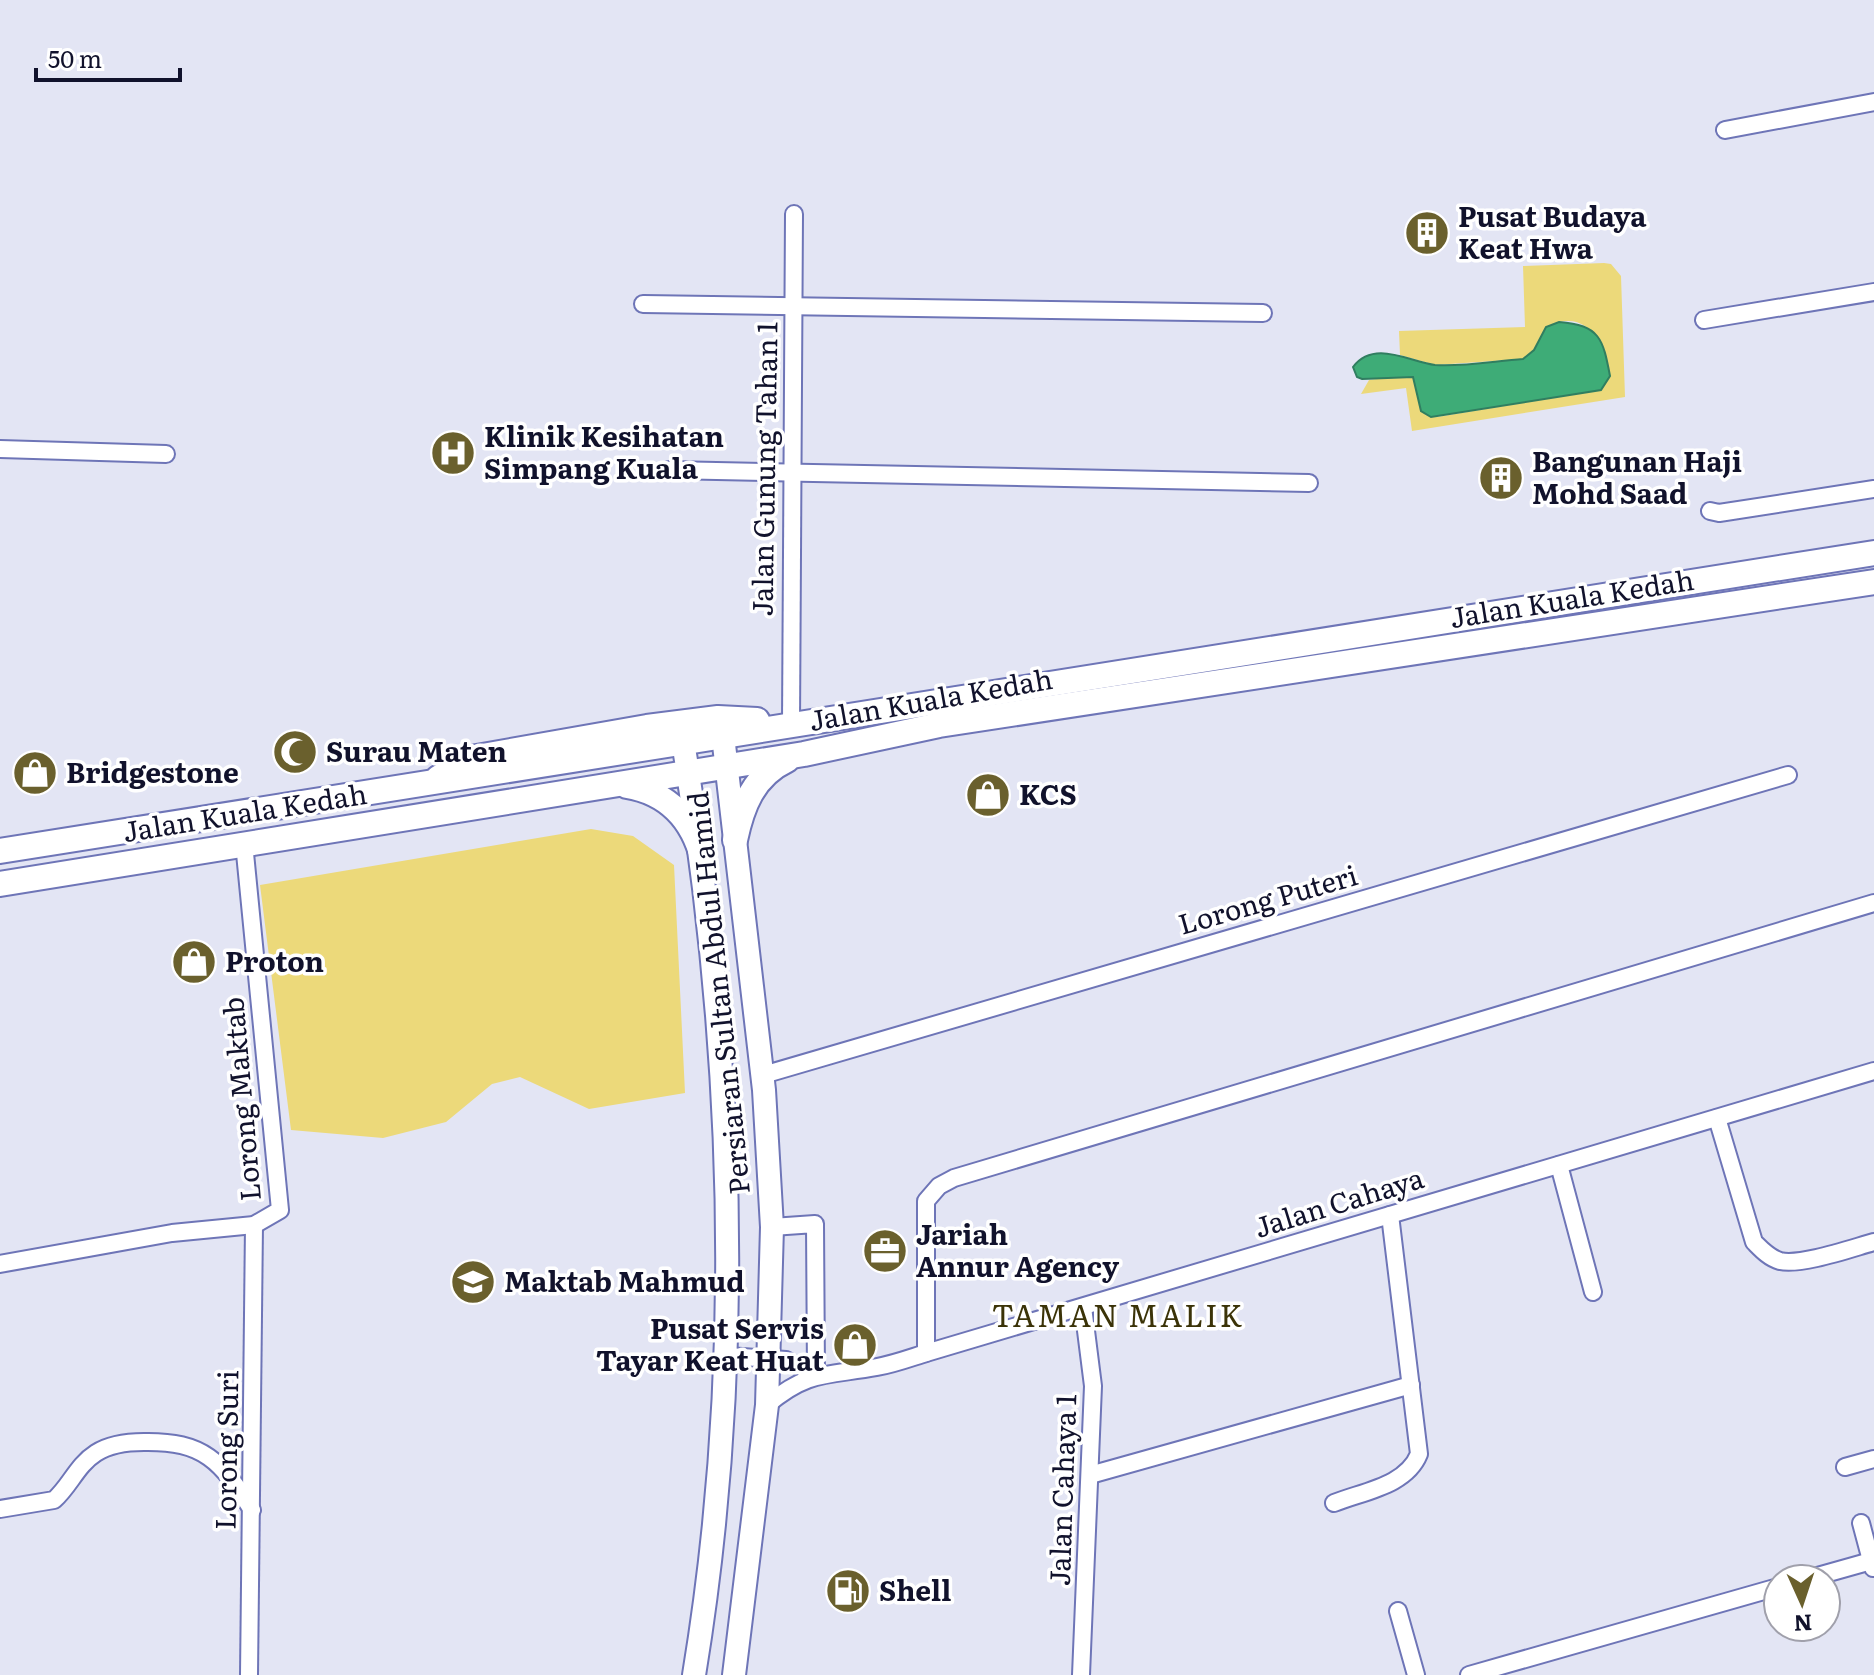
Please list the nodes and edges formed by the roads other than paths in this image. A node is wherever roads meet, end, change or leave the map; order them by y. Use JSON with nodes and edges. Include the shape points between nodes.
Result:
{"nodes":[{"id":1,"x":1874,"y":102,"type":"edge"},
{"id":2,"x":1725,"y":130,"type":"dead end"},
{"id":3,"x":794,"y":214,"type":"dead end"},
{"id":4,"x":1874,"y":292,"type":"edge"},
{"id":5,"x":643,"y":304,"type":"dead end"},
{"id":6,"x":793,"y":306,"type":"junction"},
{"id":7,"x":1263,"y":313,"type":"dead end"},
{"id":8,"x":1704,"y":320,"type":"dead end"},
{"id":9,"x":0,"y":449,"type":"edge"},
{"id":10,"x":166,"y":454,"type":"dead end"},
{"id":11,"x":669,"y":470,"type":"dead end"},
{"id":12,"x":791,"y":472,"type":"junction"},
{"id":13,"x":1309,"y":483,"type":"dead end"},
{"id":14,"x":1874,"y":489,"type":"edge"},
{"id":15,"x":1710,"y":511,"type":"dead end"},
{"id":16,"x":1874,"y":553,"type":"edge"},
{"id":17,"x":1874,"y":582,"type":"edge"},
{"id":18,"x":791,"y":724,"type":"junction"},
{"id":19,"x":723,"y":736,"type":"junction"},
{"id":20,"x":683,"y":742,"type":"junction"},
{"id":21,"x":804,"y":754,"type":"junction"},
{"id":22,"x":727,"y":767,"type":"junction"},
{"id":23,"x":688,"y":773,"type":"junction"},
{"id":24,"x":1788,"y":775,"type":"dead end"},
{"id":25,"x":429,"y":784,"type":"junction"},
{"id":26,"x":618,"y":785,"type":"junction"},
{"id":27,"x":735,"y":840,"type":"junction"},
{"id":28,"x":244,"y":843,"type":"junction"},
{"id":29,"x":0,"y":851,"type":"edge"},
{"id":30,"x":703,"y":860,"type":"junction"},
{"id":31,"x":0,"y":884,"type":"edge"},
{"id":32,"x":1874,"y":903,"type":"edge"},
{"id":33,"x":1874,"y":1071,"type":"edge"},
{"id":34,"x":763,"y":1075,"type":"junction"},
{"id":35,"x":1717,"y":1118,"type":"junction"},
{"id":36,"x":1559,"y":1165,"type":"junction"},
{"id":37,"x":1390,"y":1215,"type":"junction"},
{"id":38,"x":254,"y":1225,"type":"junction"},
{"id":39,"x":772,"y":1227,"type":"junction"},
{"id":40,"x":1874,"y":1242,"type":"edge"},
{"id":41,"x":0,"y":1264,"type":"edge"},
{"id":42,"x":1593,"y":1292,"type":"dead end"},
{"id":43,"x":1083,"y":1307,"type":"junction"},
{"id":44,"x":926,"y":1353,"type":"junction"},
{"id":45,"x":728,"y":1356,"type":"junction"},
{"id":46,"x":770,"y":1358,"type":"junction"},
{"id":47,"x":816,"y":1374,"type":"junction"},
{"id":48,"x":1411,"y":1385,"type":"junction"},
{"id":49,"x":767,"y":1405,"type":"junction"},
{"id":50,"x":1874,"y":1459,"type":"edge"},
{"id":51,"x":1845,"y":1467,"type":"dead end"},
{"id":52,"x":1090,"y":1475,"type":"junction"},
{"id":53,"x":1334,"y":1503,"type":"dead end"},
{"id":54,"x":0,"y":1509,"type":"edge"},
{"id":55,"x":253,"y":1512,"type":"junction"},
{"id":56,"x":1861,"y":1523,"type":"dead end"},
{"id":57,"x":1873,"y":1566,"type":"edge"},
{"id":58,"x":1842,"y":1572,"type":"edge"},
{"id":59,"x":1762,"y":1592,"type":"edge"},
{"id":60,"x":1398,"y":1611,"type":"dead end"},
{"id":61,"x":249,"y":1675,"type":"edge"},
{"id":62,"x":694,"y":1675,"type":"edge"},
{"id":63,"x":734,"y":1675,"type":"edge"},
{"id":64,"x":1081,"y":1675,"type":"edge"},
{"id":65,"x":1416,"y":1675,"type":"edge"},
{"id":66,"x":1469,"y":1675,"type":"edge"}],
"edges":[{"from":1,"to":2,"type":"street"},
{"from":3,"to":6,"type":"street","name":"Jalan Gunung Tahan 1"},
{"from":4,"to":8,"type":"street"},
{"from":5,"to":6,"type":"street"},
{"from":6,"to":7,"type":"street"},
{"from":6,"to":12,"type":"street","name":"Jalan Gunung Tahan 1"},
{"from":9,"to":10,"type":"street"},
{"from":11,"to":12,"type":"street"},
{"from":12,"to":13,"type":"street"},
{"from":12,"to":18,"type":"street","name":"Jalan Gunung Tahan 1"},
{"from":14,"to":15,"type":"street"},
{"from":16,"to":18,"type":"main road","name":"Jalan Kuala Kedah"},
{"from":17,"to":21,"type":"main road","name":"Jalan Kuala Kedah","via":[[939,725]]},
{"from":18,"to":19,"type":"main road","name":"Jalan Kuala Kedah"},
{"from":18,"to":25,"type":"main road","via":[[718,718],[647,727],[471,758]]},
{"from":19,"to":20,"type":"main road","name":"Jalan Kuala Kedah"},
{"from":19,"to":22,"type":"main road","name":"Persiaran Sultan Abdul Hamid"},
{"from":20,"to":23,"type":"main road","name":"Persiaran Sultan Abdul Hamid"},
{"from":20,"to":25,"type":"main road","name":"Jalan Kuala Kedah"},
{"from":21,"to":22,"type":"main road","name":"Jalan Kuala Kedah"},
{"from":21,"to":27,"type":"main road","via":[[763,776],[749,795]]},
{"from":22,"to":23,"type":"main road","name":"Jalan Kuala Kedah"},
{"from":22,"to":27,"type":"main road","name":"Persiaran Sultan Abdul Hamid"},
{"from":23,"to":26,"type":"main road","name":"Jalan Kuala Kedah"},
{"from":23,"to":30,"type":"main road","name":"Persiaran Sultan Abdul Hamid"},
{"from":24,"to":34,"type":"street","name":"Lorong Puteri"},
{"from":25,"to":29,"type":"main road","name":"Jalan Kuala Kedah"},
{"from":26,"to":28,"type":"main road","name":"Jalan Kuala Kedah"},
{"from":26,"to":30,"type":"main road","via":[[648,792],[674,807],[688,822]]},
{"from":27,"to":34,"type":"main road","name":"Persiaran Sultan Abdul Hamid"},
{"from":28,"to":31,"type":"main road","name":"Jalan Kuala Kedah"},
{"from":28,"to":38,"type":"street","name":"Lorong Maktab","via":[[280,1210]]},
{"from":30,"to":45,"type":"main road","name":"Persiaran Sultan Abdul Hamid","via":[[727,1170]]},
{"from":32,"to":44,"type":"street","via":[[954,1178],[926,1201]]},
{"from":33,"to":35,"type":"street","name":"Jalan Cahaya"},
{"from":34,"to":39,"type":"main road","name":"Persiaran Sultan Abdul Hamid"},
{"from":35,"to":36,"type":"street","name":"Jalan Cahaya"},
{"from":35,"to":40,"type":"street","via":[[1754,1242],[1768,1255],[1781,1262],[1801,1260]]},
{"from":36,"to":37,"type":"street","name":"Jalan Cahaya"},
{"from":36,"to":42,"type":"street"},
{"from":37,"to":43,"type":"street","name":"Jalan Cahaya"},
{"from":37,"to":48,"type":"street"},
{"from":38,"to":41,"type":"street","name":"Lorong Maktab","via":[[172,1233]]},
{"from":38,"to":55,"type":"street","name":"Lorong Suri"},
{"from":39,"to":46,"type":"main road","name":"Persiaran Sultan Abdul Hamid"},
{"from":39,"to":47,"type":"street","via":[[815,1224]]},
{"from":43,"to":44,"type":"street","name":"Jalan Cahaya"},
{"from":43,"to":52,"type":"street","name":"Jalan Cahaya 1","via":[[1093,1386]]},
{"from":44,"to":47,"type":"street","name":"Jalan Cahaya","via":[[880,1366]]},
{"from":45,"to":46,"type":"street","name":"Jalan Cahaya"},
{"from":45,"to":62,"type":"main road","name":"Persiaran Sultan Abdul Hamid","via":[[705,1612]]},
{"from":46,"to":47,"type":"street","name":"Jalan Cahaya"},
{"from":46,"to":49,"type":"main road","name":"Persiaran Sultan Abdul Hamid"},
{"from":47,"to":49,"type":"street","name":"Jalan Cahaya"},
{"from":48,"to":52,"type":"street"},
{"from":48,"to":53,"type":"street","via":[[1419,1454],[1413,1469]]},
{"from":49,"to":63,"type":"main road","name":"Persiaran Sultan Abdul Hamid"},
{"from":50,"to":51,"type":"street"},
{"from":52,"to":64,"type":"street","name":"Jalan Cahaya 1"},
{"from":54,"to":55,"type":"street","via":[[54,1500],[79,1468],[104,1449],[160,1441],[203,1451]]},
{"from":55,"to":61,"type":"street","name":"Lorong Suri"},
{"from":56,"to":57,"type":"street"},
{"from":57,"to":58,"type":"street"},
{"from":59,"to":66,"type":"street"},
{"from":60,"to":65,"type":"street"}]}
